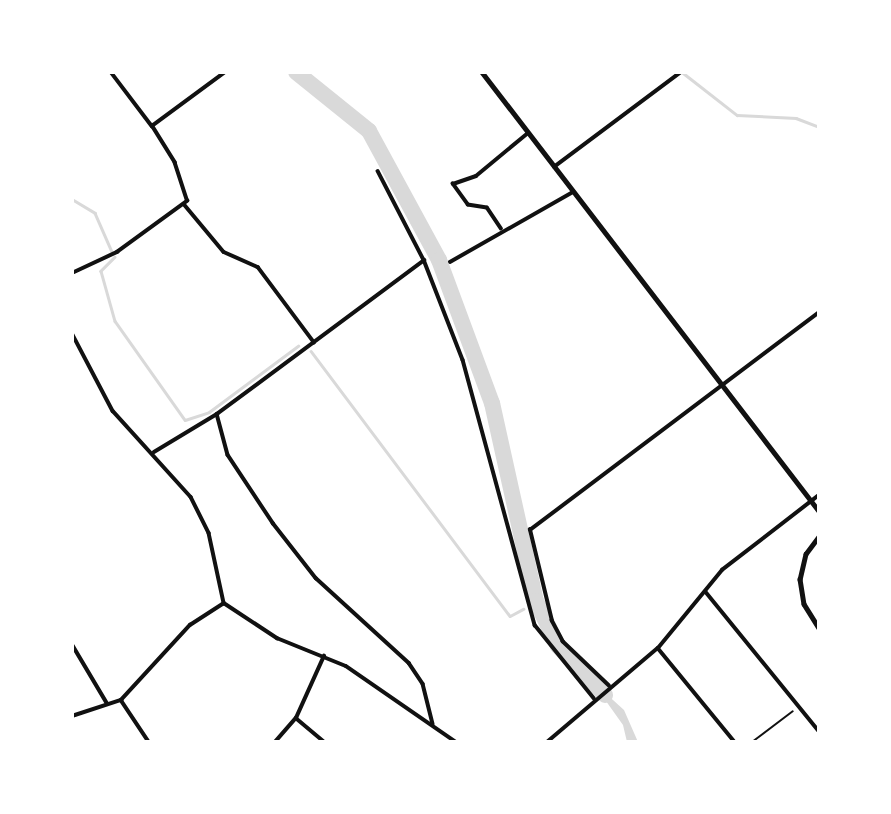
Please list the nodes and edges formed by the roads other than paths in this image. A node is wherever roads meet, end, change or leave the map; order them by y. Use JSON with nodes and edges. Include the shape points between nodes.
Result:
{"nodes":[{"id":1,"x":111,"y":72,"type":"edge"},
{"id":2,"x":225,"y":72,"type":"edge"},
{"id":3,"x":482,"y":72,"type":"edge"},
{"id":4,"x":681,"y":72,"type":"edge"},
{"id":5,"x":152,"y":126,"type":"junction"},
{"id":6,"x":528,"y":133,"type":"junction"},
{"id":7,"x":554,"y":167,"type":"junction"},
{"id":8,"x":378,"y":171,"type":"dead end"},
{"id":9,"x":573,"y":192,"type":"junction"},
{"id":10,"x":184,"y":204,"type":"junction"},
{"id":11,"x":501,"y":229,"type":"junction"},
{"id":12,"x":424,"y":260,"type":"junction"},
{"id":13,"x":450,"y":262,"type":"dead end"},
{"id":14,"x":72,"y":272,"type":"edge"},
{"id":15,"x":819,"y":313,"type":"edge"},
{"id":16,"x":72,"y":333,"type":"edge"},
{"id":17,"x":314,"y":342,"type":"junction"},
{"id":18,"x":719,"y":388,"type":"junction"},
{"id":19,"x":217,"y":414,"type":"junction"},
{"id":20,"x":154,"y":452,"type":"junction"},
{"id":21,"x":819,"y":495,"type":"edge"},
{"id":22,"x":813,"y":503,"type":"junction"},
{"id":23,"x":819,"y":511,"type":"edge"},
{"id":24,"x":819,"y":537,"type":"edge"},
{"id":25,"x":706,"y":592,"type":"junction"},
{"id":26,"x":224,"y":603,"type":"junction"},
{"id":27,"x":819,"y":628,"type":"edge"},
{"id":28,"x":72,"y":644,"type":"edge"},
{"id":29,"x":658,"y":648,"type":"junction"},
{"id":30,"x":324,"y":656,"type":"junction"},
{"id":31,"x":608,"y":686,"type":"junction"},
{"id":32,"x":595,"y":697,"type":"junction"},
{"id":33,"x":121,"y":700,"type":"junction"},
{"id":34,"x":107,"y":703,"type":"junction"},
{"id":35,"x":72,"y":716,"type":"edge"},
{"id":36,"x":296,"y":718,"type":"junction"},
{"id":37,"x":433,"y":724,"type":"junction"},
{"id":38,"x":819,"y":731,"type":"edge"},
{"id":39,"x":149,"y":742,"type":"edge"},
{"id":40,"x":275,"y":742,"type":"edge"},
{"id":41,"x":326,"y":742,"type":"edge"},
{"id":42,"x":456,"y":742,"type":"edge"},
{"id":43,"x":547,"y":742,"type":"edge"},
{"id":44,"x":735,"y":742,"type":"edge"}],
"edges":[{"from":1,"to":5,"type":"street"},
{"from":2,"to":5,"type":"street"},
{"from":3,"to":6,"type":"street"},
{"from":4,"to":7,"type":"street"},
{"from":5,"to":10,"type":"street","via":[[188,192]]},
{"from":6,"to":7,"type":"street"},
{"from":6,"to":11,"type":"street","via":[[476,176],[453,184],[468,205],[487,208]]},
{"from":7,"to":9,"type":"street"},
{"from":8,"to":12,"type":"street"},
{"from":9,"to":11,"type":"street","via":[[541,216]]},
{"from":9,"to":18,"type":"street"},
{"from":10,"to":14,"type":"street","via":[[117,252]]},
{"from":10,"to":17,"type":"street","via":[[224,251],[258,267]]},
{"from":11,"to":13,"type":"street"},
{"from":12,"to":17,"type":"street"},
{"from":12,"to":32,"type":"street","via":[[488,435],[535,625]]},
{"from":15,"to":18,"type":"street"},
{"from":16,"to":20,"type":"street","via":[[113,411]]},
{"from":17,"to":19,"type":"street"},
{"from":18,"to":22,"type":"street"},
{"from":18,"to":31,"type":"street","via":[[530,530],[552,621],[563,642]]},
{"from":19,"to":20,"type":"street"},
{"from":19,"to":37,"type":"street","via":[[228,455],[273,523],[316,578],[409,663],[423,684]]},
{"from":20,"to":26,"type":"street","via":[[191,497],[209,533]]},
{"from":21,"to":22,"type":"street"},
{"from":22,"to":23,"type":"street"},
{"from":22,"to":25,"type":"street","via":[[722,570]]},
{"from":24,"to":27,"type":"street","via":[[806,554],[800,579],[804,604]]},
{"from":25,"to":29,"type":"street"},
{"from":25,"to":38,"type":"street"},
{"from":26,"to":30,"type":"street","via":[[277,638]]},
{"from":26,"to":33,"type":"street","via":[[190,625]]},
{"from":28,"to":34,"type":"street"},
{"from":29,"to":31,"type":"street"},
{"from":29,"to":44,"type":"street"},
{"from":30,"to":36,"type":"street"},
{"from":30,"to":37,"type":"street"},
{"from":31,"to":32,"type":"street"},
{"from":32,"to":43,"type":"street"},
{"from":33,"to":34,"type":"street"},
{"from":33,"to":39,"type":"street"},
{"from":34,"to":35,"type":"street"},
{"from":36,"to":40,"type":"street"},
{"from":36,"to":41,"type":"street"},
{"from":37,"to":42,"type":"street"}]}
